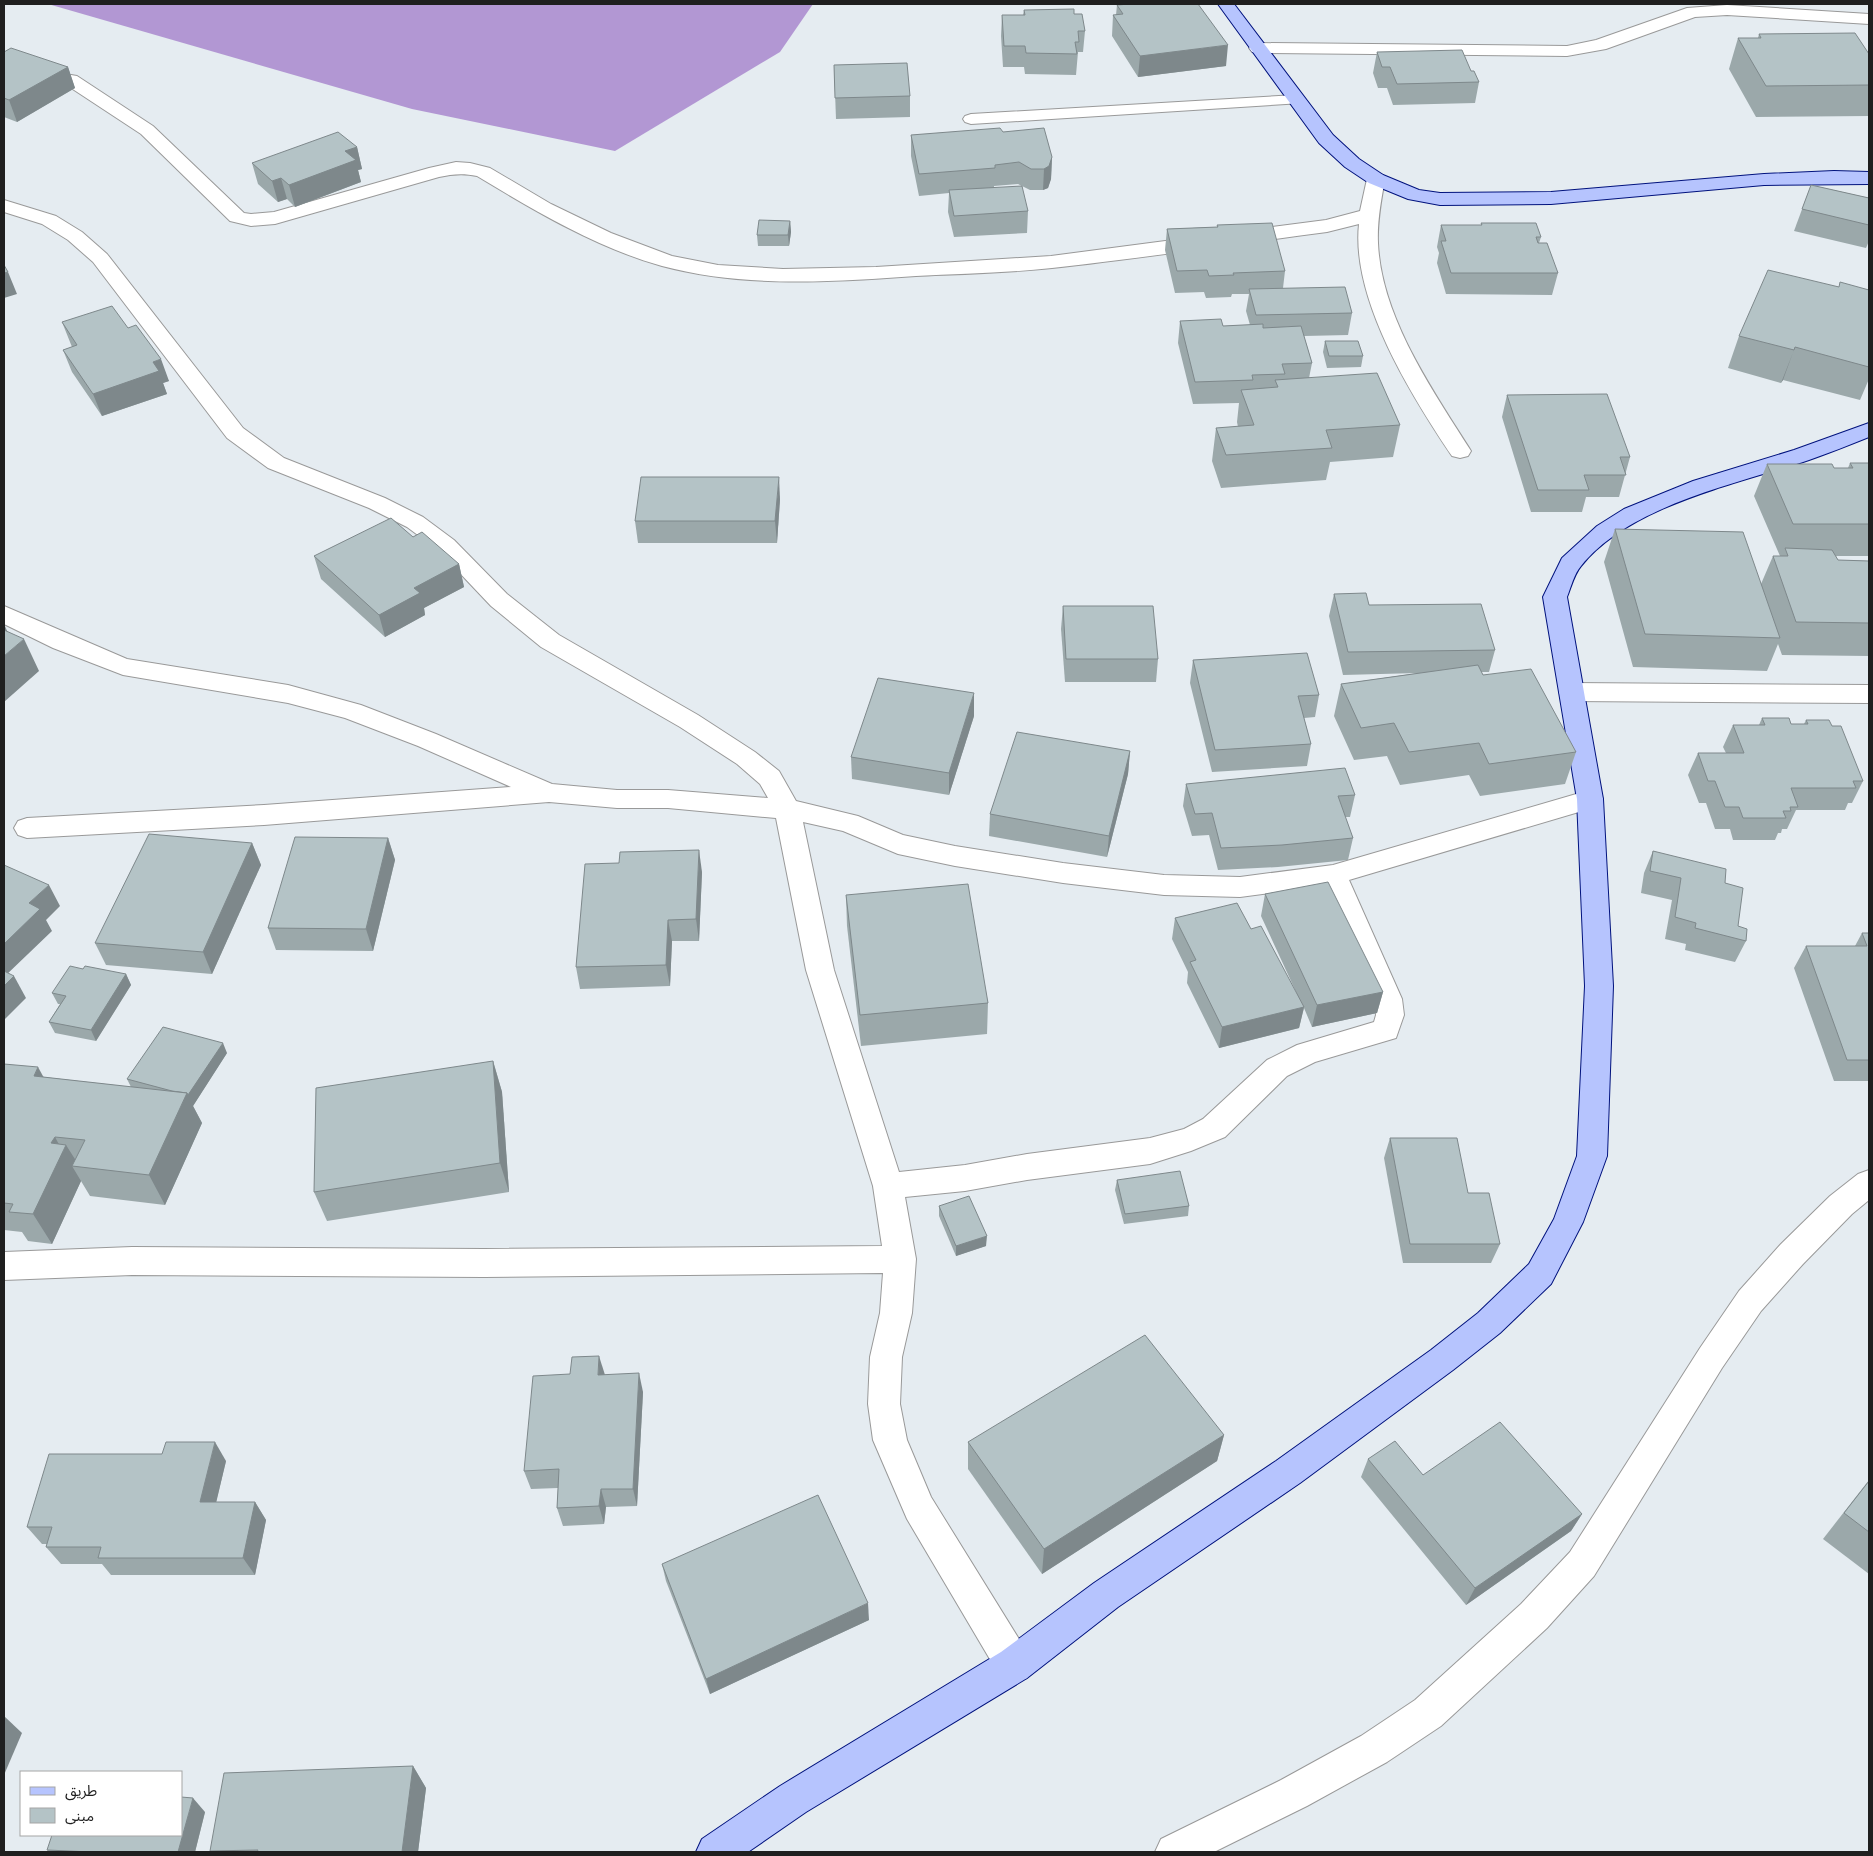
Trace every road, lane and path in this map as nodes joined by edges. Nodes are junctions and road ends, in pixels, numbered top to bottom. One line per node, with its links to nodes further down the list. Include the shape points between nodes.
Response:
1 (1226, 4): 3 (main road)
2 (1869, 19): 3 (street, via 1727,10 1693,12 1600,45 1567,51)
3 (1258, 48): 5 (main road)
4 (71, 80): 10 (street, via 147,130 237,217 251,220 275,218 436,172 470,169 483,172 544,208 604,237 667,261 718,271 783,275 876,273 1051,262 1327,226)
5 (1297, 100): 6 (lane); 8 (main road, via 1326,139)
6 (971, 119)
7 (1869, 178): 8 (main road, via 1830,176 1733,181 1588,196 1440,199 1415,195)
8 (1376, 179): 10 (street)
9 (4, 206): 18 (street, via 49,220 76,236 100,258 235,433 276,463 377,503 415,522 446,545 498,600 550,641 689,720 746,758 770,778)
10 (1370, 215): 12 (street, via 1368,254 1381,304 1427,397)
11 (1869, 430): 14 (main road, via 1661,502 1632,514 1588,545 1570,563 1554,597)
12 (1460, 451)
13 (4, 614): 16 (street, via 123,668 288,694 352,711)
14 (1571, 692): 15 (street); 17 (main road)
15 (1869, 694)
16 (548, 794): 18 (street, via 668,799); 19 (street)
17 (1590, 799): 20 (street); 25 (main road, via 1599,986 1592,1156 1568,1222 1540,1274 1488,1323 1442,1360 1288,1472 1106,1595)
18 (786, 809): 20 (street, via 849,823 898,844 1072,874 1164,884 1240,887); 22 (street, via 820,970)
19 (27, 828)
20 (1333, 875): 22 (street, via 1388,1000 1390,1015 1386,1030 1307,1053 1276,1068 1214,1128 1192,1139 1150,1151)
21 (1869, 1183): 27 (street, via 1841,1205 1750,1301 1582,1564 1534,1616 1428,1713 1374,1749)
22 (888, 1186): 23 (street)
23 (900, 1259): 24 (street, via 484,1263 132,1261); 25 (street, via 896,1313 886,1356 884,1404 890,1440 919,1508)
24 (4, 1266)
25 (1014, 1665): 26 (main road, via 793,1799)
26 (715, 1852)
27 (1174, 1852)

